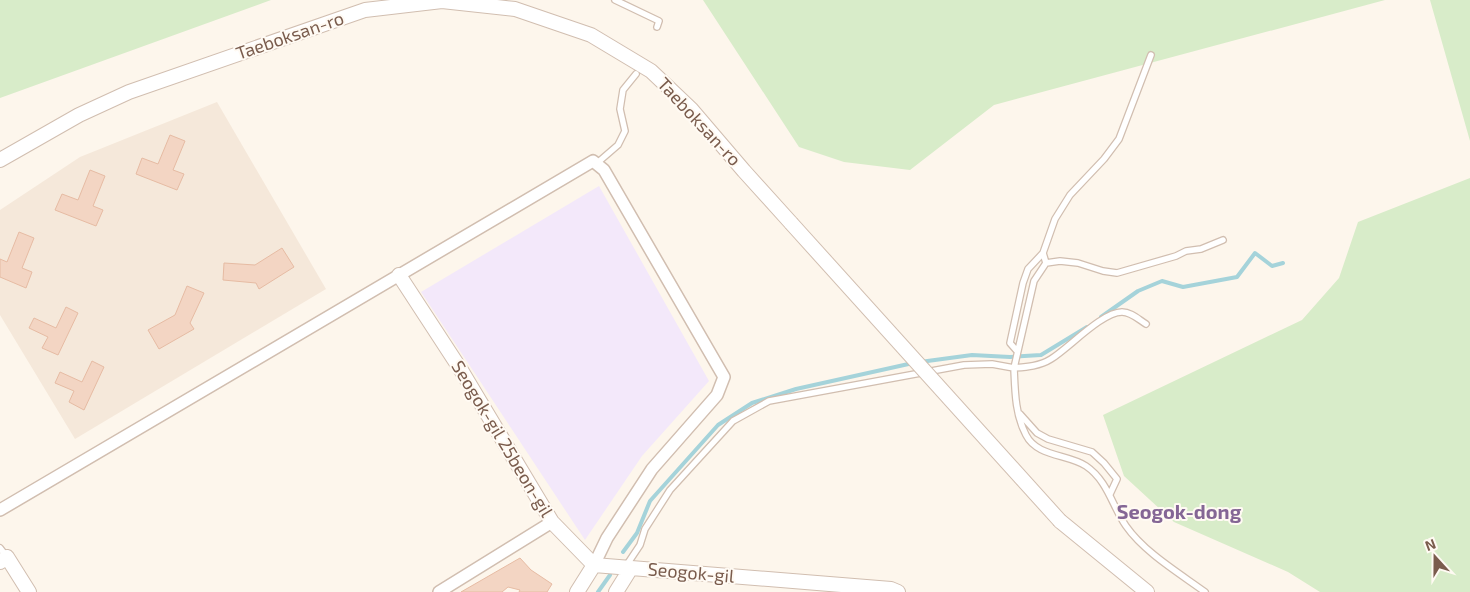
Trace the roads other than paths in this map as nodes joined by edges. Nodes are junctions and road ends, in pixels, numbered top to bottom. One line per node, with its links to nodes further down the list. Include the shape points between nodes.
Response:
1 (615, 0): 2 (lane, via 659,21)
2 (657, 27)
3 (1150, 55): 8 (lane, via 1119,139 1070,195 1055,219)
4 (636, 74): 6 (lane, via 623,90 620,109 625,131 618,145)
5 (0, 160): 26 (street, Taeboksan-ro, bridge, via 79,115 129,92 364,10 442,1 515,9 590,35 651,71 691,109 1060,521)
6 (596, 164): 10 (street, via 593,161); 19 (street, via 604,170 724,377 718,395 652,469 607,538)
7 (1223, 240): 9 (lane, via 1117,273 1060,261)
8 (1043, 253): 9 (lane); 12 (lane, via 1022,282 1010,343)
9 (1046, 263): 12 (lane, via 1034,281)
10 (399, 276): 16 (street); 17 (street, Seogok-gil 25beon-gil, via 461,370)
11 (1146, 324): 13 (lane, via 1130,313 1112,314 1050,359 1035,366)
12 (1018, 351): 13 (lane)
13 (1014, 368): 14 (lane); 20 (lane, via 992,364 964,365 769,401 733,421 670,490 645,529)
14 (1018, 410): 15 (lane, via 1026,436 1032,444 1042,451 1086,466); 15 (lane, via 1037,433 1092,452 1117,479)
15 (1110, 494): 27 (lane, via 1126,526 1152,553)
16 (0, 510)
17 (552, 522): 19 (street, Seogok-gil 25beon-gil); 22 (street)
18 (2, 556): 21 (street)
19 (594, 565): 20 (street); 23 (street)
20 (628, 568): 24 (street, Seogok-gil); 25 (street, Seogok-gil)
21 (29, 592)
22 (439, 592)
23 (578, 592)
24 (616, 592)
25 (898, 592)
26 (1147, 592)
27 (1205, 592)

